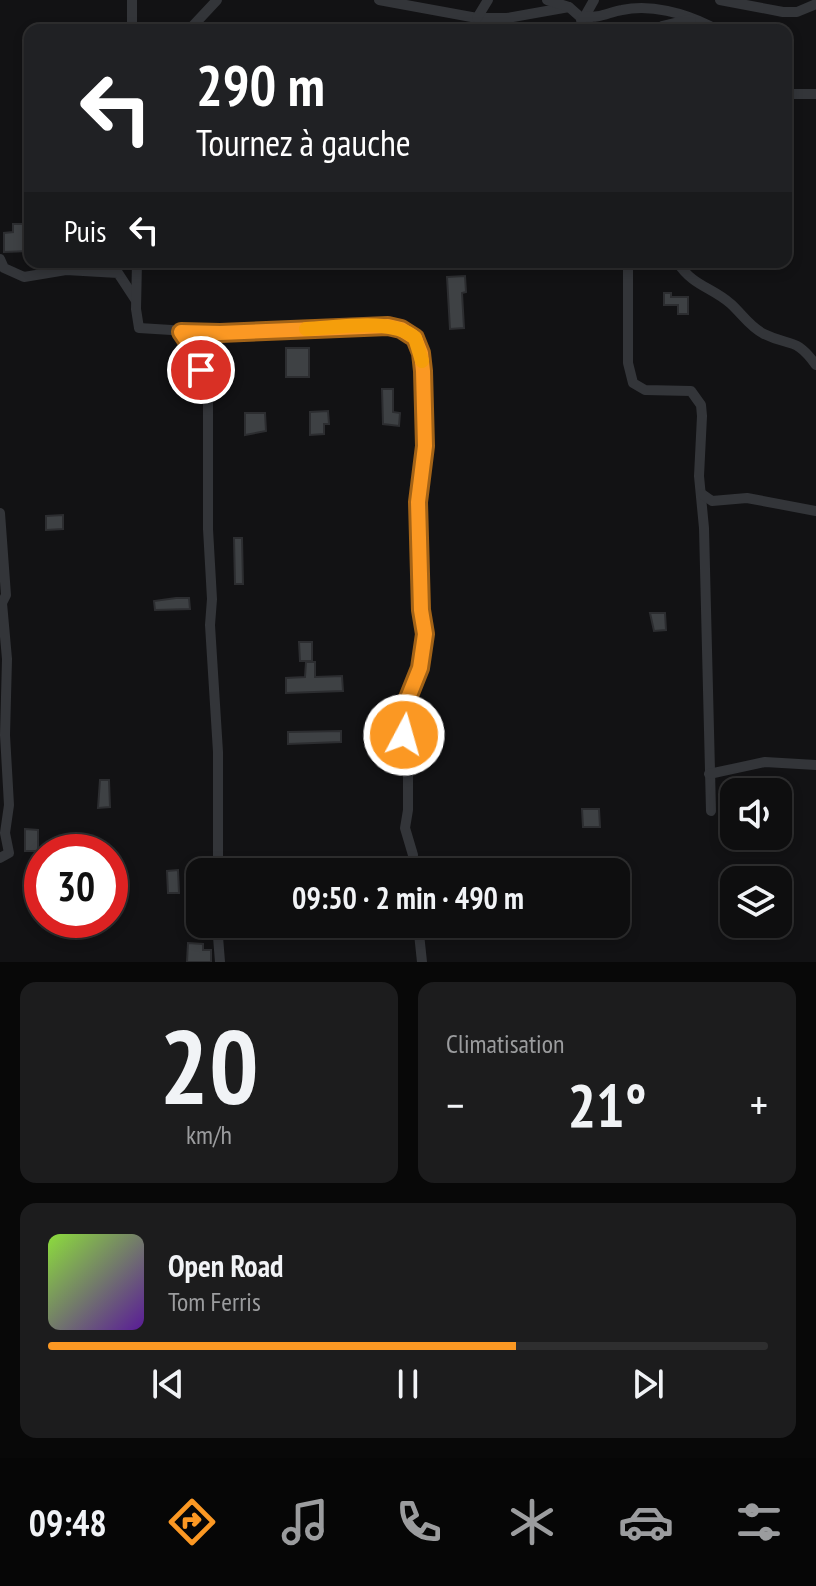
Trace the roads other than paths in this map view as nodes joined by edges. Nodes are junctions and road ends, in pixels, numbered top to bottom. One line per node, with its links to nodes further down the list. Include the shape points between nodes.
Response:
1 (132, 0): 13 (street)
2 (217, 0): 14 (street)
3 (379, 0): 10 (street)
4 (488, 0): 10 (street)
5 (547, 0): 9 (street)
6 (594, 0): 11 (street)
7 (720, 0): 8 (street, via 783,12)
8 (816, 4)
9 (569, 7): 10 (street); 11 (street)
10 (477, 18)
11 (583, 18): 12 (street, via 651,9); 15 (street)
12 (691, 19): 16 (street); 17 (street)
13 (132, 24)
14 (195, 24)
15 (589, 24)
16 (670, 24)
17 (705, 24)
18 (792, 94): 19 (street)
19 (816, 94)
20 (0, 259): 24 (street, via 4,268 24,277 66,270 118,273)
21 (137, 268): 24 (street)
22 (628, 268): 27 (street, via 630,376 645,390 682,389 697,399 702,416)
23 (681, 268): 26 (street, via 757,329 806,351)
24 (136, 300): 25 (street, via 139,328)
25 (181, 332): 34 (street, via 196,354 208,399); 35 (street, via 388,326 411,334 419,344 425,446 418,502 425,634 403,722 408,761 405,828)
26 (816, 365)
27 (702, 494): 28 (street, via 712,501 747,498); 31 (street)
28 (816, 511)
29 (0, 513): 33 (street, via 9,805 9,853)
30 (816, 765): 31 (street, via 765,762)
31 (709, 774): 32 (street)
32 (711, 811)
33 (0, 858)
34 (218, 858)
35 (413, 858)
36 (218, 938): 38 (street)
37 (419, 938): 39 (street)
38 (220, 962)
39 (422, 962)

